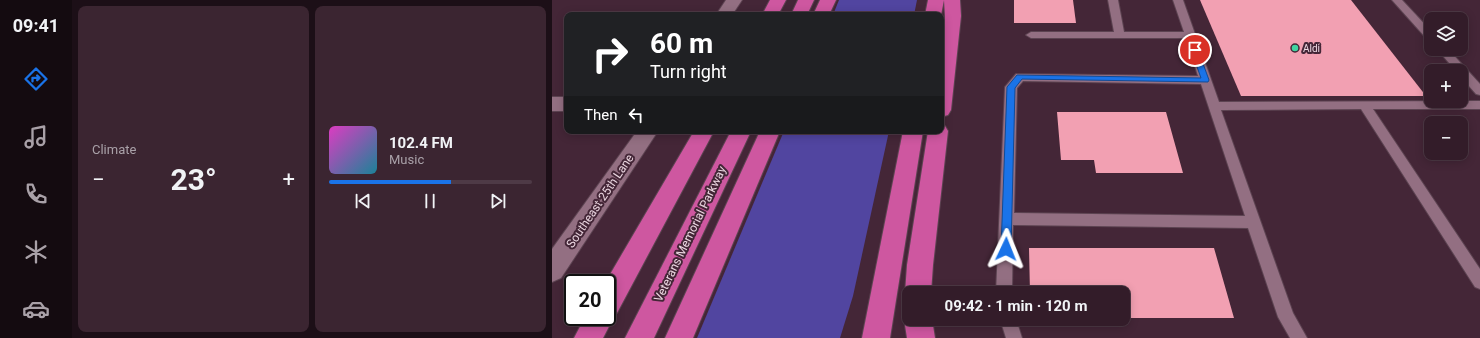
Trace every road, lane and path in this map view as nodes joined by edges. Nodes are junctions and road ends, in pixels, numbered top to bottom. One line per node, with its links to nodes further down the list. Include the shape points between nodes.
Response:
1 (734, 0): 10 (street)
2 (778, 0): 11 (highway)
3 (806, 0): 12 (highway)
4 (828, 0): 13 (highway)
5 (936, 0): 14 (highway)
6 (952, 0): 21 (highway, via 953,16)
7 (1113, 0): 17 (lane)
8 (1178, 0): 18 (lane)
9 (1397, 0): 15 (lane)
10 (726, 12)
11 (772, 12)
12 (800, 12)
13 (822, 12)
14 (934, 12)
15 (1424, 30)
16 (1031, 35): 17 (lane)
17 (1120, 35): 18 (lane)
18 (1190, 35): 20 (lane)
19 (1448, 56): 22 (lane)
20 (1205, 80): 26 (lane); 34 (lane, via 1020,77 1011,87)
21 (944, 86)
22 (1480, 91)
23 (552, 104): 24 (street)
24 (564, 104)
25 (1480, 105): 27 (lane)
26 (1214, 106): 27 (lane); 35 (lane)
27 (1365, 106): 37 (lane)
28 (646, 134): 36 (street, Southeast 25th Lane)
29 (702, 134): 40 (highway)
30 (741, 134): 45 (highway, Veterans Memorial Parkway)
31 (769, 134): 46 (highway)
32 (912, 134): 47 (highway)
33 (938, 134): 38 (highway)
34 (1007, 219): 35 (lane); 39 (lane)
35 (1254, 222): 50 (lane, via 1286,317)
36 (552, 270)
37 (1480, 282)
38 (919, 286)
39 (1004, 286)
40 (616, 288)
41 (595, 326): 44 (highway)
42 (919, 326): 48 (highway)
43 (1010, 326): 49 (lane)
44 (588, 338)
45 (639, 338)
46 (679, 338)
47 (876, 338)
48 (921, 338)
49 (1014, 338)
50 (1299, 338)

